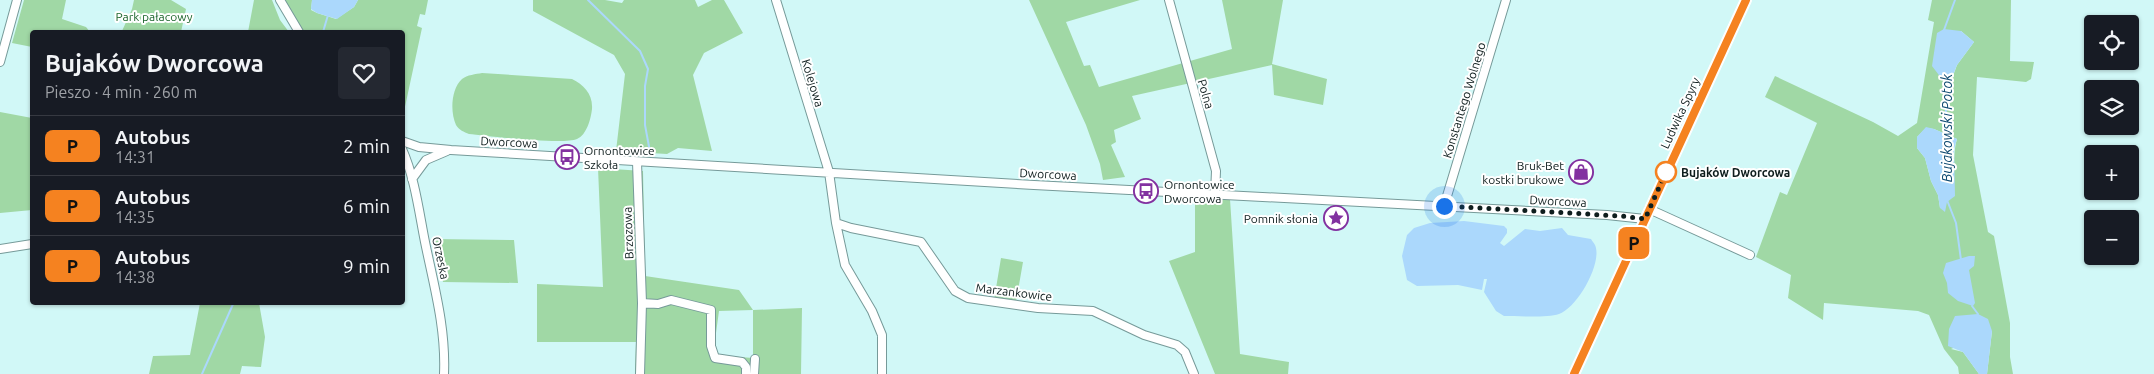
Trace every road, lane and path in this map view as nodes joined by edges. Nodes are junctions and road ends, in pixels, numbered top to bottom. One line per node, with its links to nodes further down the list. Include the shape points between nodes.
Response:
1 (17, 0): 8 (street)
2 (280, 0): 7 (street)
3 (776, 0): 15 (street, Kolejowa)
4 (1168, 0): 17 (street, Polna, via 1216,171)
5 (1506, 0): 18 (street, Konstantego Wolnego)
6 (1746, 0): 19 (main road, Ludwika Spyry)
7 (298, 30)
8 (0, 62)
9 (405, 142): 10 (street, Dworcowa)
10 (420, 147): 11 (street, Dworcowa); 12 (street, via 410,149); 13 (street, via 426,151)
11 (451, 150): 13 (street, Dworcowa); 14 (street, Dworcowa)
12 (405, 155): 13 (street, via 414,163); 16 (street, Orzeska)
13 (425, 161): 16 (street)
14 (636, 162): 15 (street, Dworcowa); 25 (street, Brzozowa)
15 (829, 172): 17 (street, Dworcowa); 21 (street)
16 (412, 180): 27 (street, Orzeska, via 440,308 445,340)
17 (1215, 194): 18 (street, Dworcowa)
18 (1444, 206): 20 (street, Dworcowa)
19 (1649, 209): 20 (main road, Ludwika Spyry); 24 (street)
20 (1645, 219): 33 (main road, Ludwika Spyry)
21 (836, 223): 31 (street, via 846,265 872,310 882,335); 32 (street, Marzankowice, via 921,242 954,291 968,298 1038,308 1093,311 1144,335 1178,345 1185,352)
22 (30, 244): 23 (street)
23 (0, 249)
24 (1750, 255)
25 (642, 303): 28 (street, Brzozowa); 29 (street, via 658,304 671,300 711,310 711,346 715,358 742,362)
26 (754, 359): 30 (street)
27 (444, 374)
28 (640, 374)
29 (746, 374)
30 (754, 374)
31 (882, 374)
32 (1194, 374)
33 (1574, 374)

